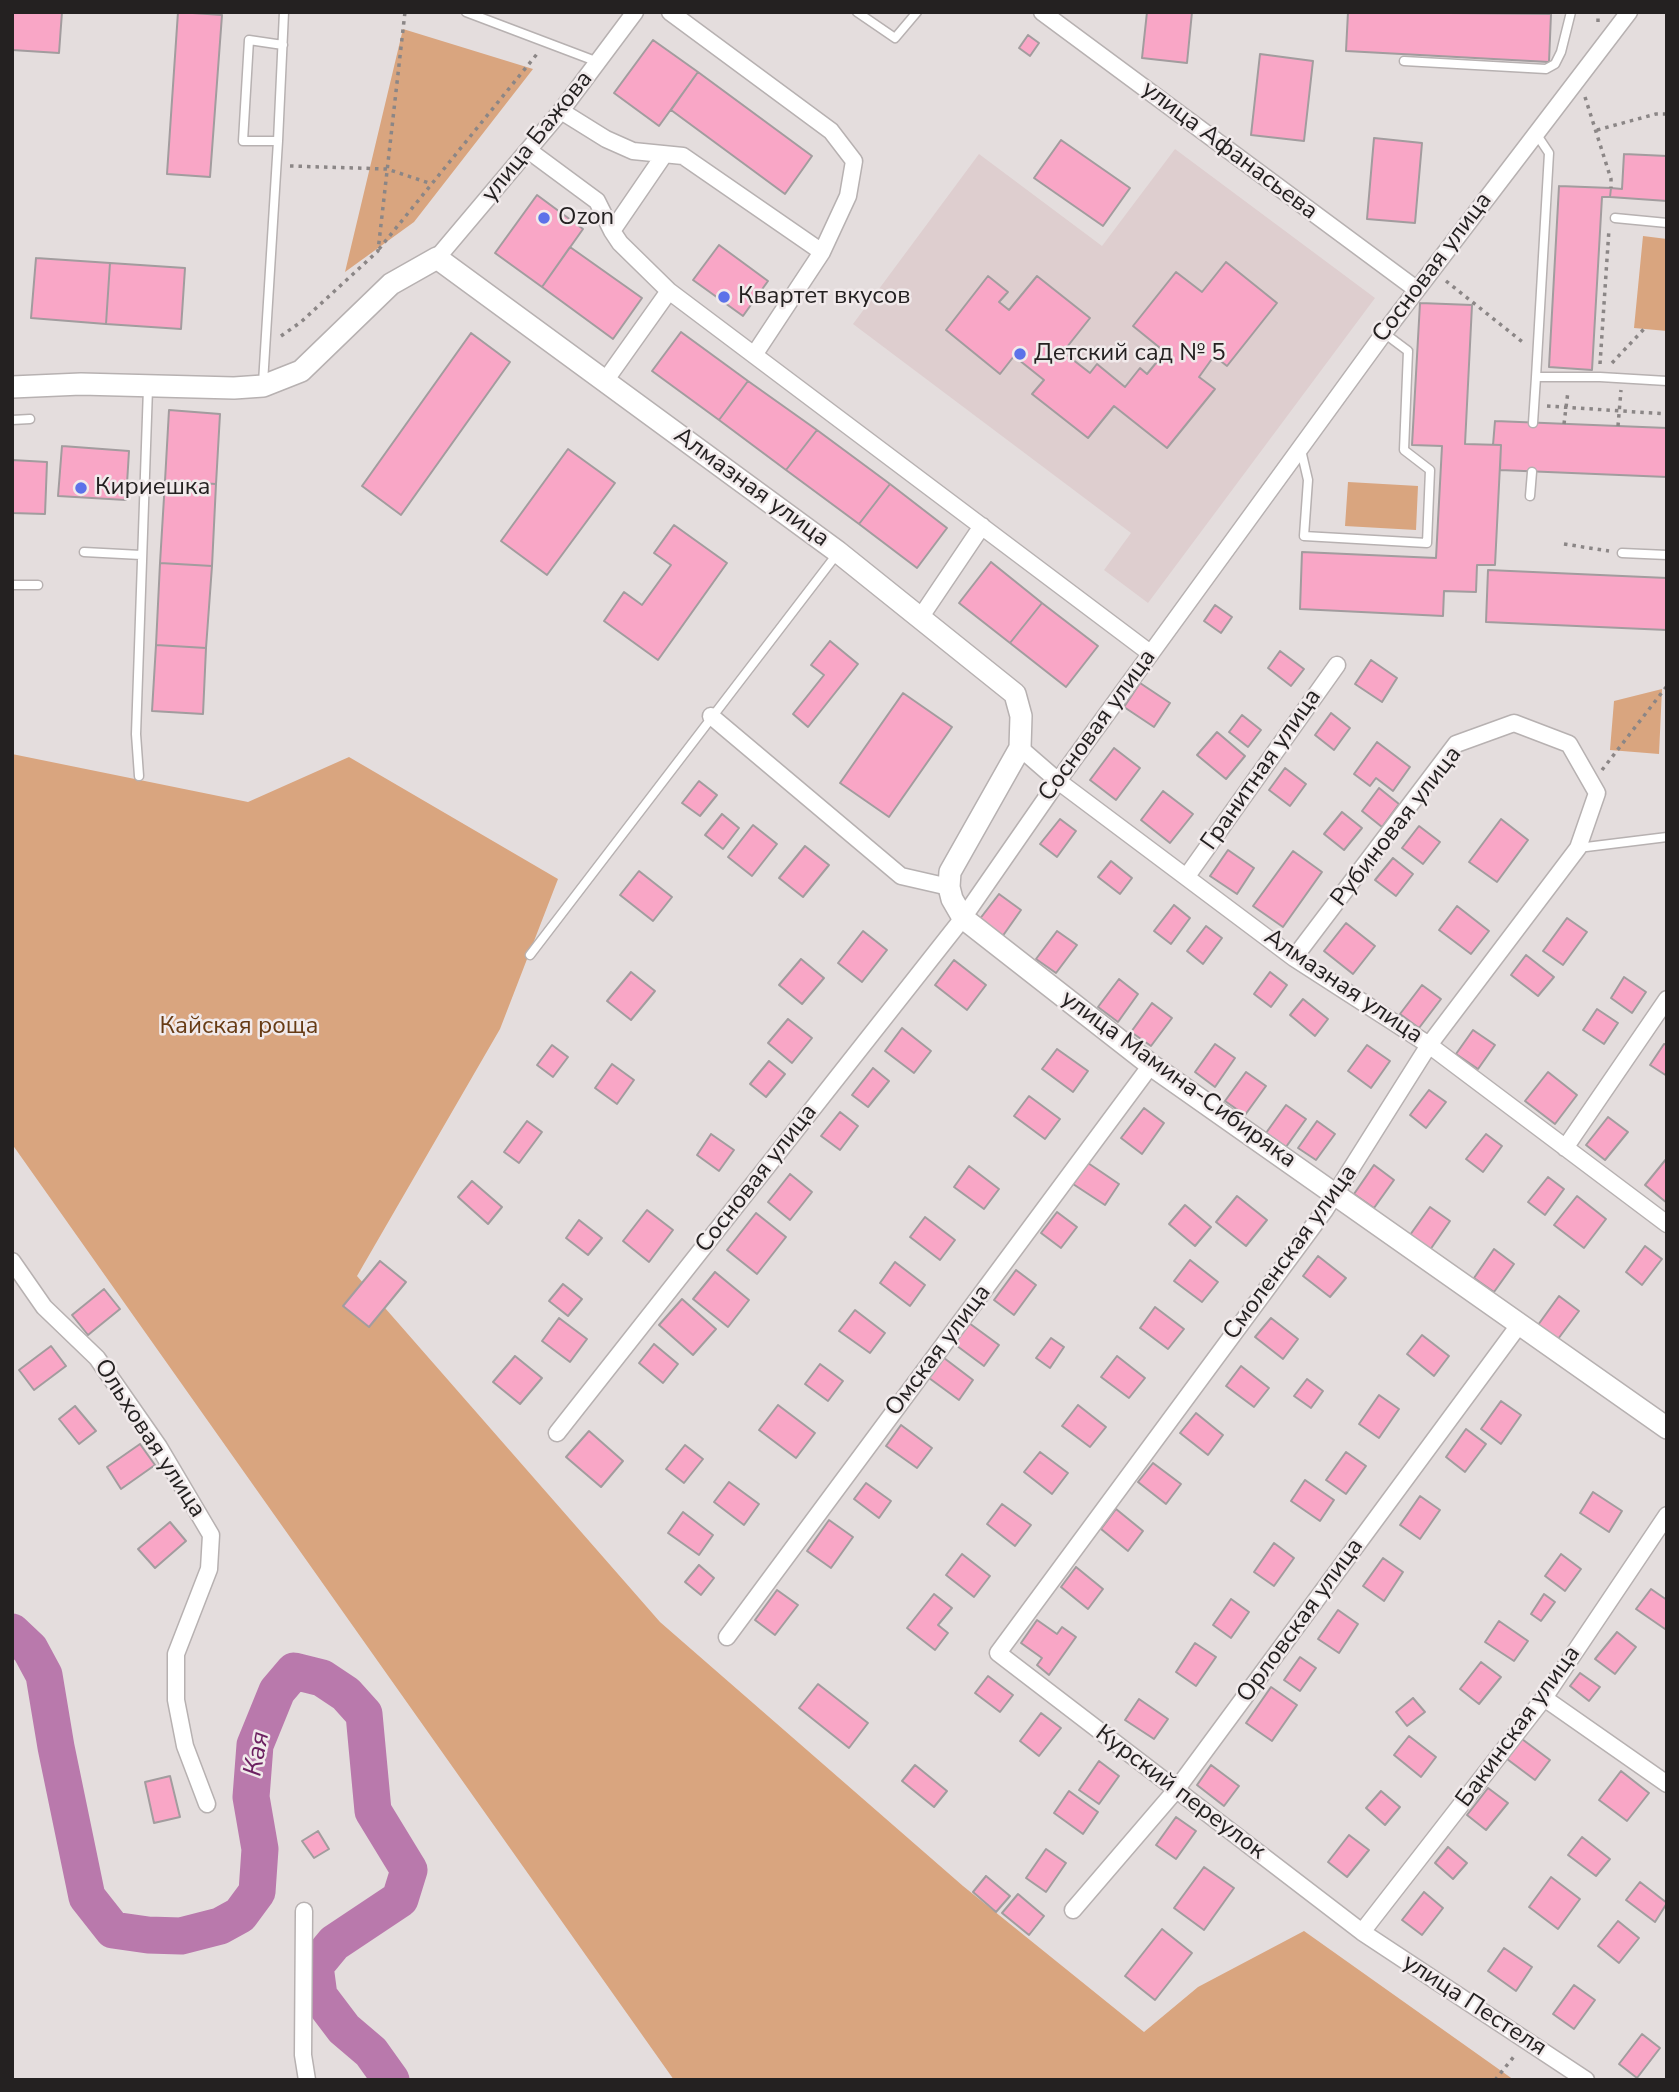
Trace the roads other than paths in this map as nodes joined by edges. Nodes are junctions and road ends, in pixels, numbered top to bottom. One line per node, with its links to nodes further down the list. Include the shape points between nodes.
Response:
1 (284, 12): 10 (lane)
2 (466, 12): 12 (lane)
3 (635, 12): 12 (street, улица Бажова)
4 (670, 12): 21 (street, via 831,131 854,161 848,196)
5 (857, 12): 6 (lane, via 895,38)
6 (917, 12)
7 (1042, 12): 23 (street, улица Афанасьева)
8 (1571, 12): 11 (lane, via 1561,51 1555,64 1546,69)
9 (1629, 12): 14 (street, Сосновая улица)
10 (284, 45): 15 (lane); 15 (lane, via 249,40 243,141)
11 (1404, 61)
12 (598, 62): 13 (street, улица Бажова)
13 (561, 111): 16 (street, улица Бажова); 17 (street, via 633,151)
14 (1537, 135): 23 (street, Сосновая улица); 27 (lane, via 1549,153)
15 (278, 141): 31 (lane)
16 (528, 150): 20 (street, via 597,201); 22 (street, улица Бажова)
17 (664, 155): 20 (street); 21 (street, via 683,156)
18 (1615, 218): 19 (lane)
19 (1667, 223)
20 (612, 231): 24 (street)
21 (822, 252): 26 (street)
22 (437, 258): 28 (street, Алмазная улица); 31 (street, via 391,284 301,371)
23 (1416, 289): 25 (street, Сосновая улица)
24 (669, 291): 26 (street); 28 (street)
25 (1384, 333): 36 (street, Сосновая улица); 36 (lane, via 1408,351 1404,450 1430,470 1427,543 1304,536 1308,480)
26 (754, 355): 39 (street)
27 (1536, 377): 29 (lane); 35 (lane)
28 (605, 381): 41 (street, Алмазная улица)
29 (1667, 381)
30 (148, 385): 31 (street); 32 (street); 43 (lane)
31 (263, 386)
32 (12, 387)
33 (30, 419): 34 (lane)
34 (12, 420)
35 (1533, 423)
36 (1301, 447): 48 (street, Сосновая улица)
37 (1531, 472): 38 (lane)
38 (1530, 496)
39 (982, 526): 47 (street); 48 (street)
40 (84, 552): 43 (lane)
41 (838, 552): 47 (street, Алмазная улица); 50 (lane)
42 (1622, 553): 44 (lane)
43 (141, 555): 52 (lane)
44 (1667, 555)
45 (12, 585): 46 (lane)
46 (38, 585)
47 (920, 618): 51 (street, Алмазная улица, via 1015,694 1021,716)
48 (1150, 653): 53 (street, Сосновая улица)
49 (1337, 665): 56 (street, Гранитная улица)
50 (711, 716): 57 (street, via 901,876); 59 (lane)
51 (1020, 748): 53 (street, Алмазная улица); 57 (street, Алмазная улица, via 950,872)
52 (139, 776)
53 (1058, 780): 56 (street, Алмазная улица); 58 (street, Сосновая улица)
54 (1667, 837): 55 (lane)
55 (1578, 848): 60 (street, Рубиновая улица, via 1597,793 1569,744 1514,723 1456,744); 62 (street, Смоленская улица)
56 (1187, 876): 60 (street, Алмазная улица)
57 (949, 887): 58 (street, улица Мамина-Сибиряка)
58 (963, 918): 63 (street, улица Мамина-Сибиряка); 70 (street, Сосновая улица)
59 (530, 955)
60 (1294, 958): 62 (street, Алмазная улица)
61 (1667, 999): 64 (street)
62 (1429, 1045): 64 (street, Алмазная улица); 65 (street, Смоленская улица)
63 (1151, 1065): 65 (street, улица Мамина-Сибиряка); 72 (street, Омская улица)
64 (1565, 1148): 66 (street, Алмазная улица)
65 (1336, 1195): 68 (street, улица Мамина-Сибиряка); 73 (street, Смоленская улица)
66 (1667, 1224)
67 (12, 1261): 77 (street, Ольховая улица, via 44,1307 97,1358 159,1447 211,1535 209,1569 176,1654 176,1700 185,1746)
68 (1519, 1325): 69 (street, улица Мамина-Сибиряка); 76 (street, Орловская улица)
69 (1666, 1422)
70 (557, 1433)
71 (1667, 1515): 74 (street, Бакинская улица)
72 (727, 1637)
73 (998, 1653): 76 (street, Курский переулок)
74 (1544, 1698): 75 (street); 80 (street, Бакинская улица)
75 (1667, 1784)
76 (1176, 1790): 78 (street, Орловская улица); 80 (street, Курский переулок)
77 (207, 1804)
78 (1073, 1910)
79 (304, 1911): 81 (street, via 303,2055)
80 (1363, 1932): 82 (street, улица Пестеля)
81 (307, 2080)
82 (1586, 2080)

